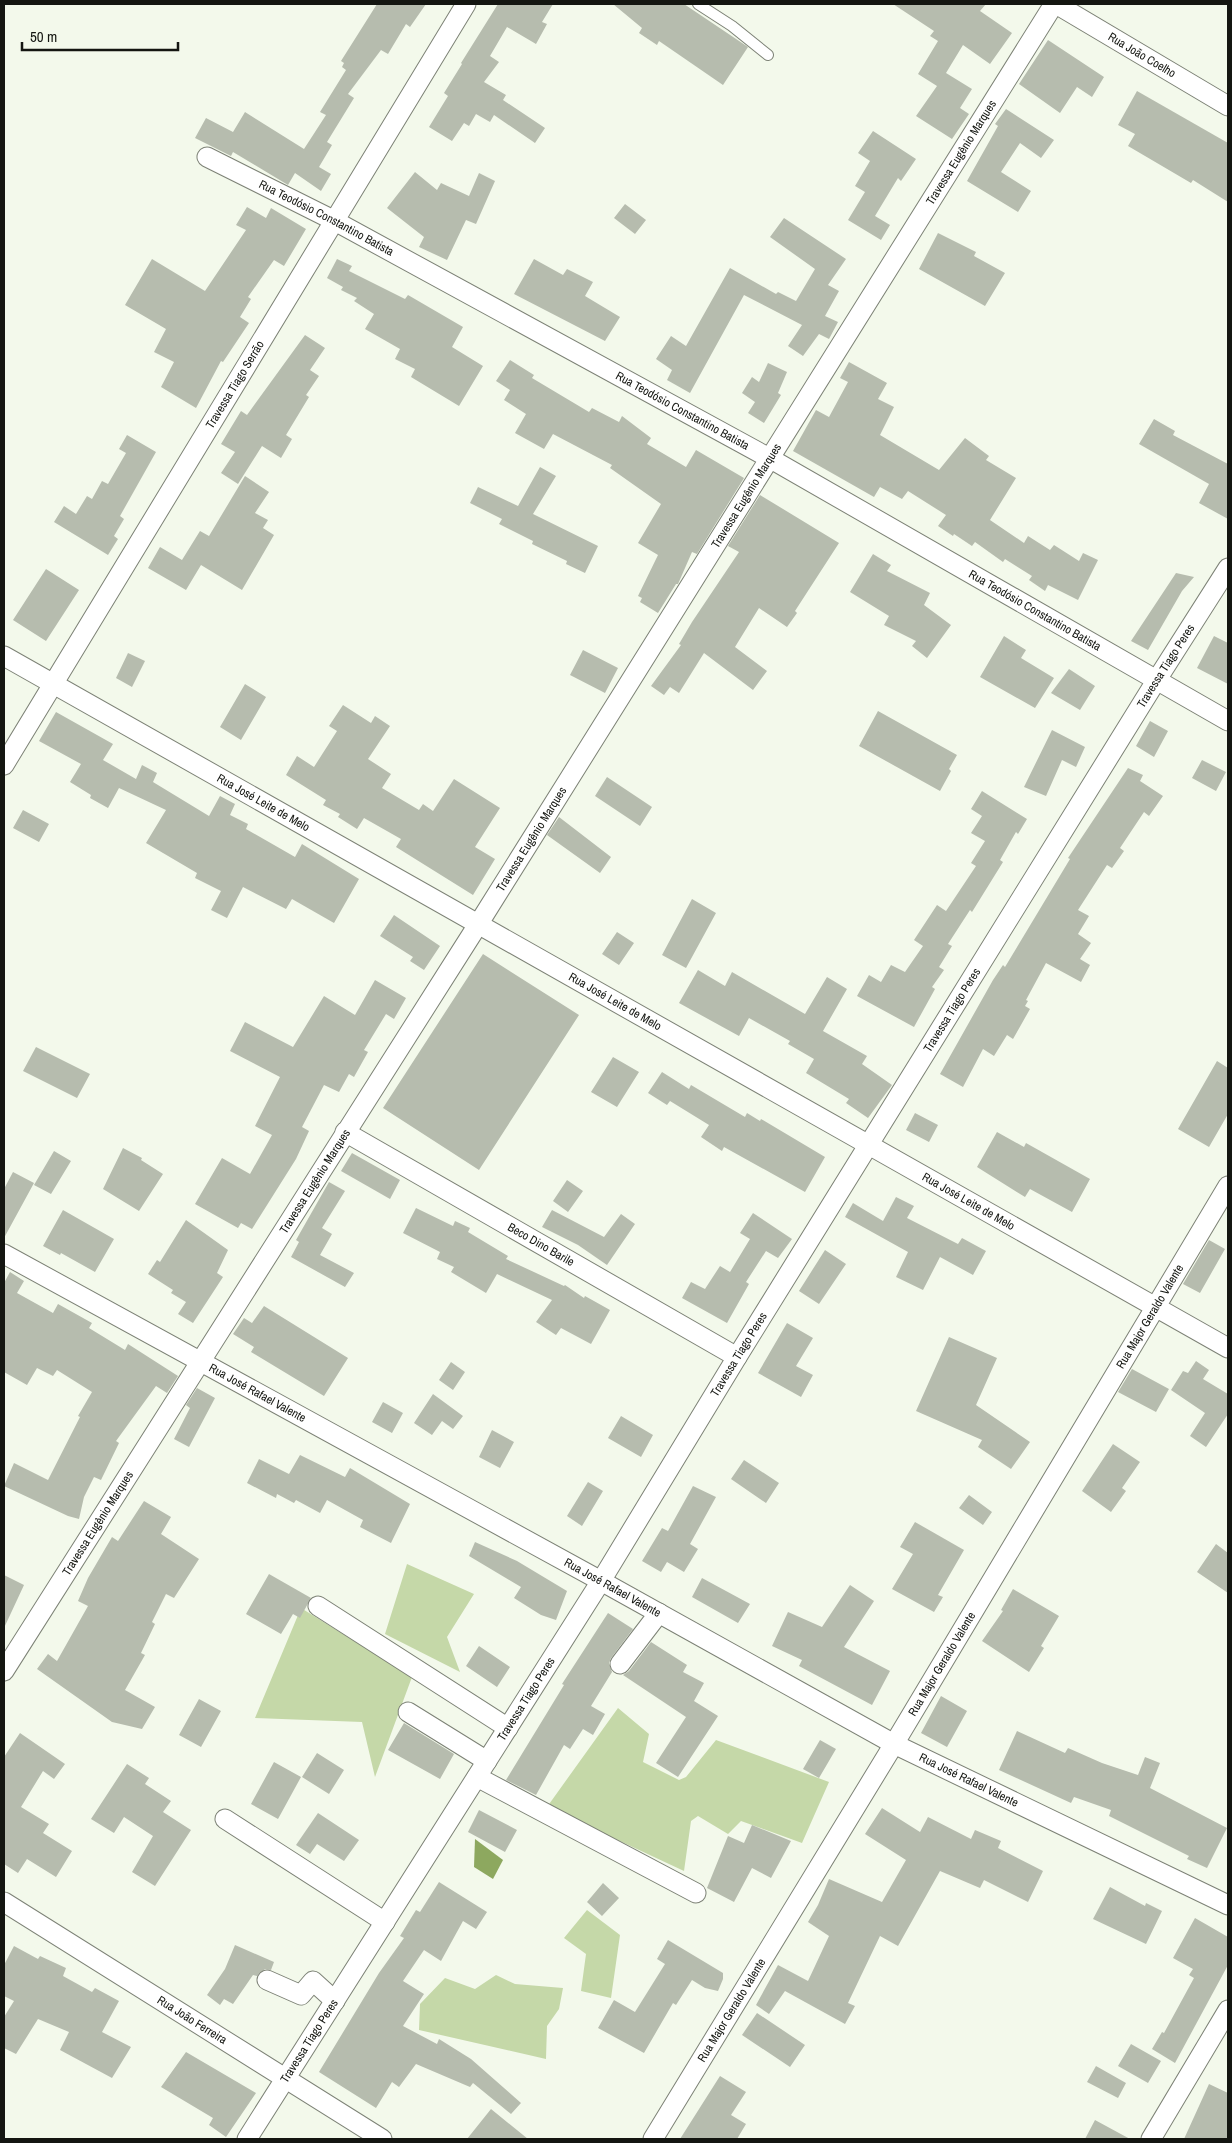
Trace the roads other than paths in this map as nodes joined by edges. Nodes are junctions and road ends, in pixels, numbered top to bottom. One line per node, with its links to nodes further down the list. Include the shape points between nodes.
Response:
1 (466, 4): 7 (street, Travessa Tiago Serrão)
2 (698, 4): 4 (lane, via 732,26)
3 (1055, 4): 5 (street, Rua João Coelho); 8 (street, Travessa Eugênio Marques)
4 (768, 56)
5 (1228, 106)
6 (207, 157): 7 (street, Rua Teodósio Constantino Batista)
7 (334, 220): 8 (street, Rua Teodósio Constantino Batista); 12 (street, Travessa Tiago Serrão)
8 (771, 459): 11 (street, Rua Teodósio Constantino Batista); 15 (street, Travessa Eugênio Marques)
9 (1228, 568): 11 (street, Travessa Tiago Peres)
10 (4, 656): 12 (street, Rua José Leite de Melo)
11 (1156, 680): 13 (street, Rua Teodósio Constantino Batista); 17 (street, Travessa Tiago Peres)
12 (55, 684): 14 (street, Travessa Tiago Serrão); 15 (street, Rua José Leite de Melo)
13 (1228, 721)
14 (4, 765)
15 (479, 923): 16 (street, Travessa Eugênio Marques); 17 (street, Rua José Leite de Melo)
16 (345, 1132): 22 (street, Beco Dino Barile); 23 (street, Travessa Eugênio Marques)
17 (870, 1145): 20 (street, Rua José Leite de Melo); 22 (street, Travessa Tiago Peres)
18 (1228, 1186): 20 (street, Rua Major Geraldo Valente)
19 (4, 1254): 23 (street, Rua José Rafael Valente)
20 (1155, 1306): 21 (street, Rua José Leite de Melo); 31 (street, Rua Major Geraldo Valente)
21 (1228, 1348)
22 (737, 1357): 24 (street, Travessa Tiago Peres)
23 (200, 1360): 24 (street, Rua José Rafael Valente); 28 (street, Travessa Eugênio Marques)
24 (601, 1581): 26 (street, Rua José Rafael Valente); 30 (street, Travessa Tiago Peres)
25 (318, 1606): 30 (street)
26 (659, 1613): 27 (street); 31 (street, Rua José Rafael Valente)
27 (620, 1664)
28 (4, 1671)
29 (408, 1712): 32 (street)
30 (508, 1728): 32 (street, Travessa Tiago Peres)
31 (894, 1744): 37 (street, Rua José Rafael Valente); 45 (street, Rua Major Geraldo Valente)
32 (487, 1761): 33 (street, Travessa Tiago Peres)
33 (477, 1777): 35 (street); 38 (street, Travessa Tiago Peres)
34 (225, 1819): 38 (street)
35 (696, 1893)
36 (4, 1902): 42 (street, Rua João Ferreira)
37 (1228, 1905)
38 (385, 1922): 40 (street, Travessa Tiago Peres)
39 (266, 1980): 40 (street, via 300,1995 313,1981)
40 (335, 2001): 42 (street, Travessa Tiago Peres)
41 (1228, 2010): 46 (street)
42 (285, 2080): 43 (street, Travessa Tiago Peres); 44 (street, Rua João Ferreira)
43 (247, 2139)
44 (382, 2139)
45 (653, 2139)
46 (1151, 2139)

